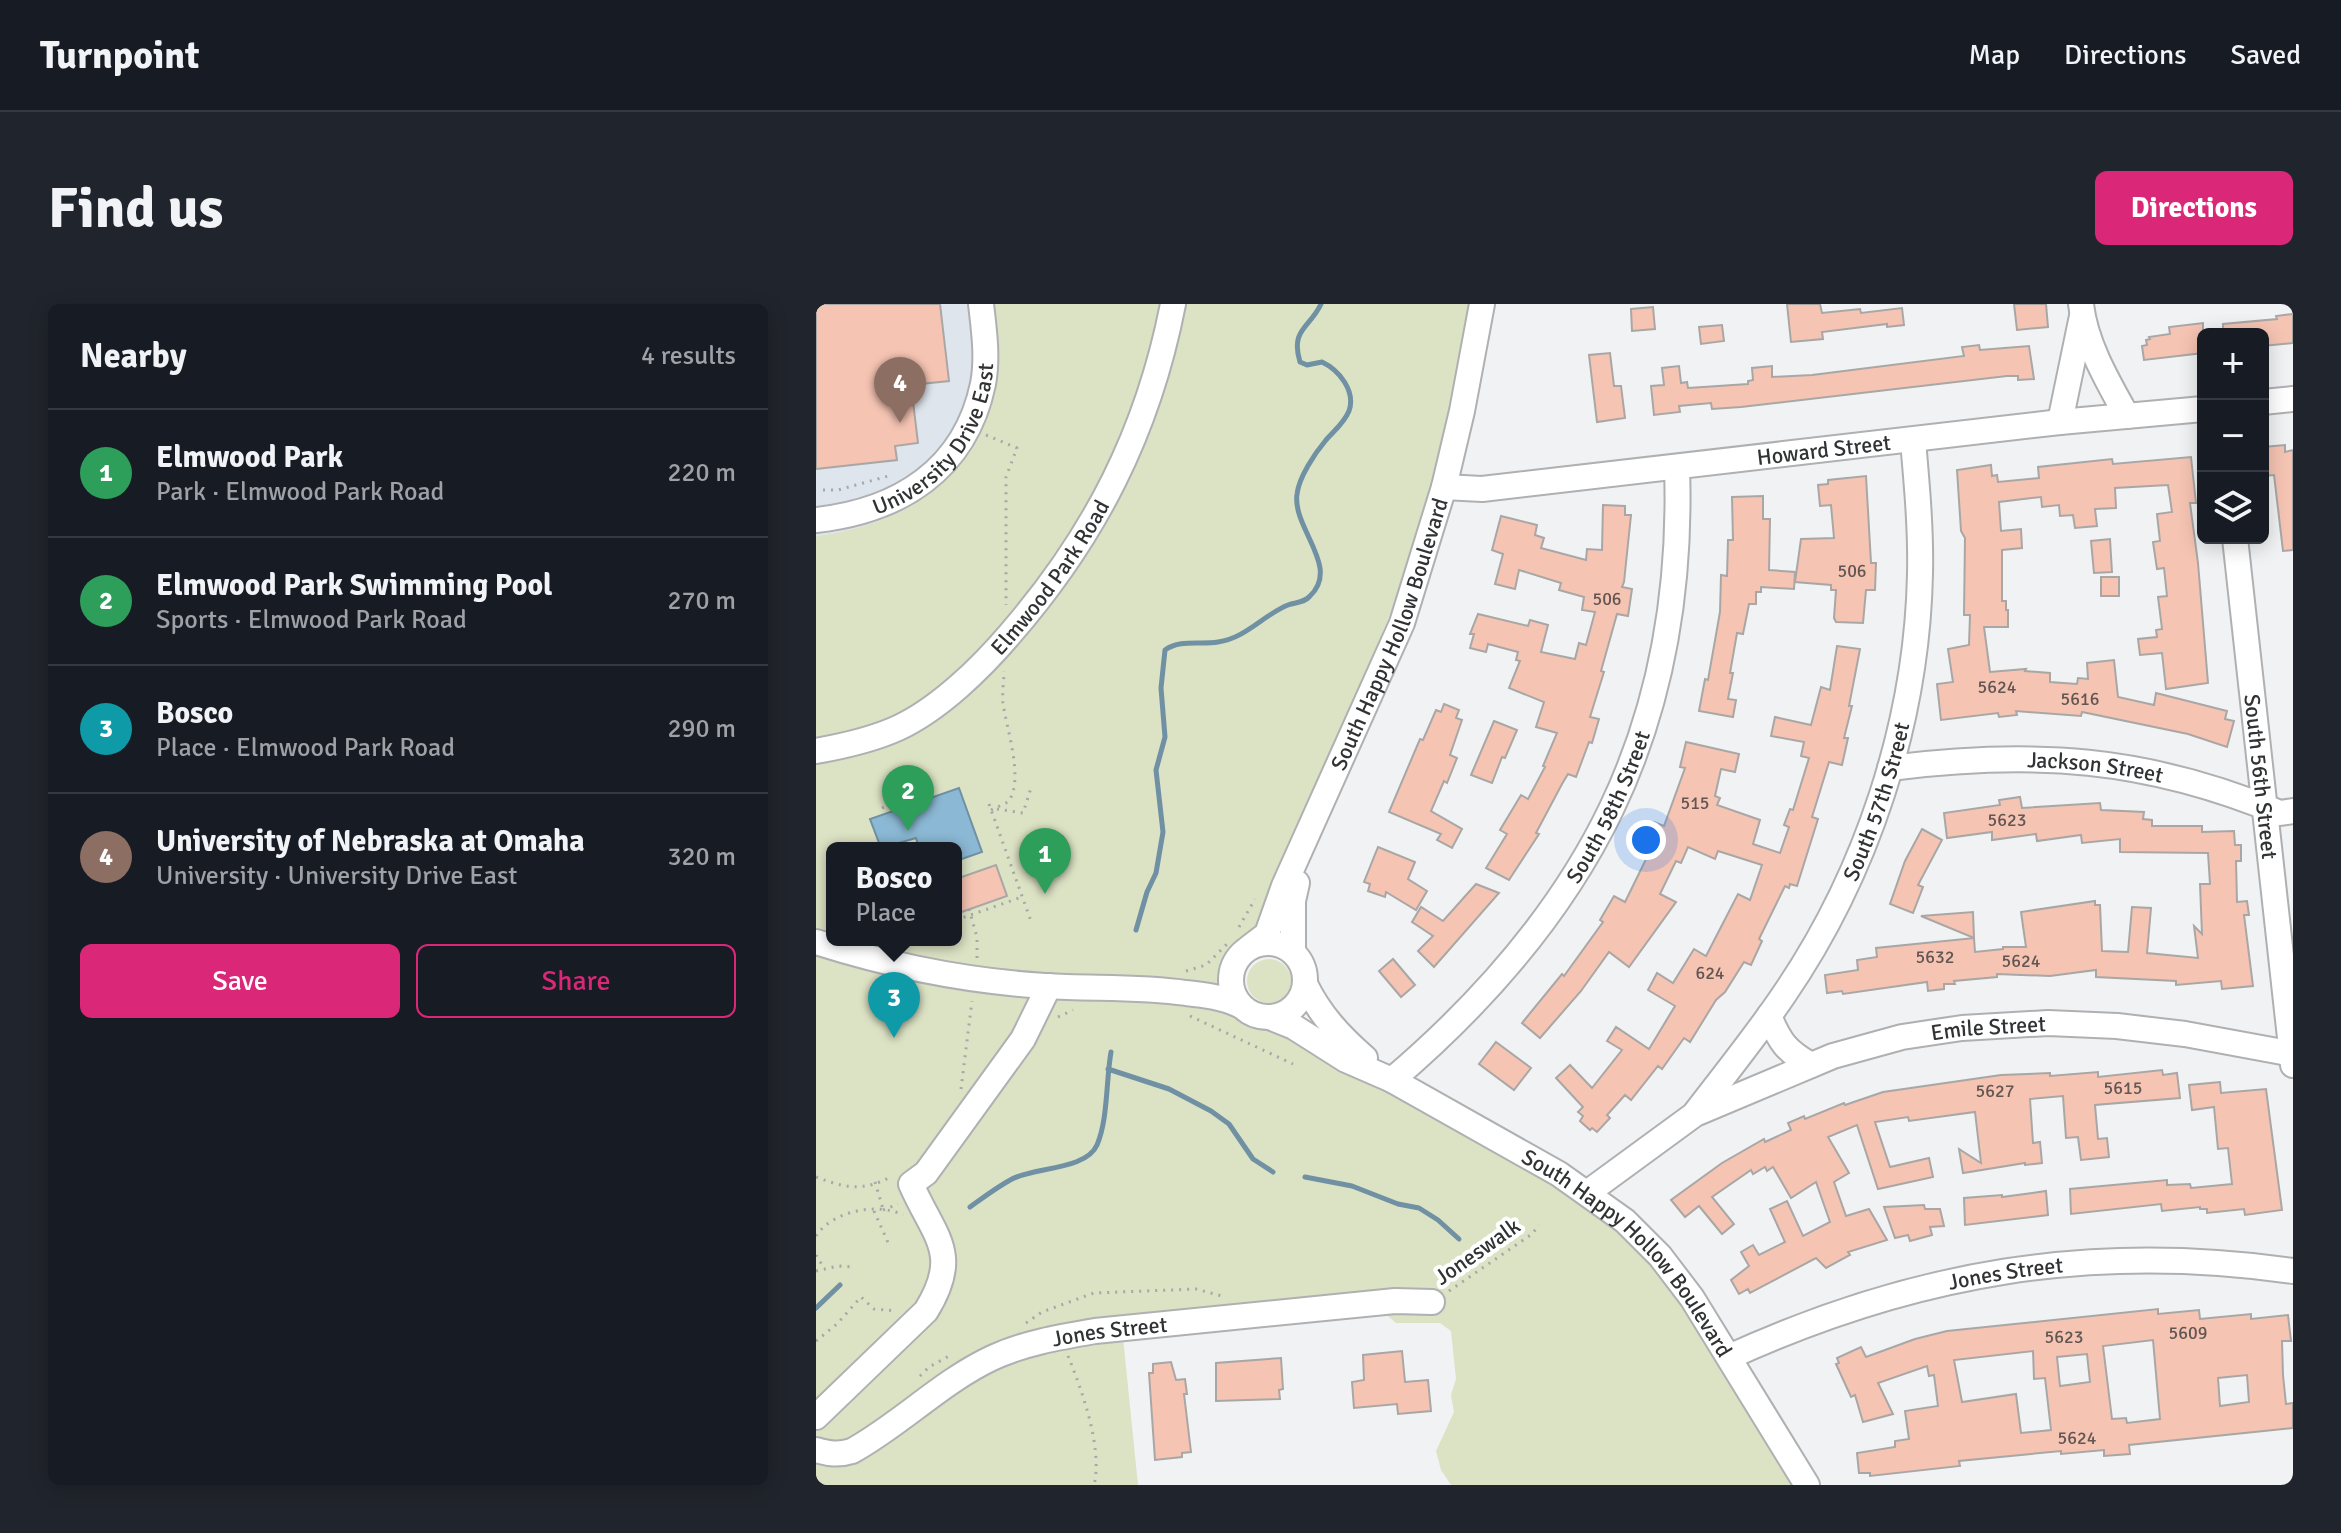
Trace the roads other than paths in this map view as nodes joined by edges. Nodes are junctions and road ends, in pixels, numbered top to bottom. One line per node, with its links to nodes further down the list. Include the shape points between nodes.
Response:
1 (981, 304): 13 (street, University Drive East, via 983,382 970,425 945,463 911,491 866,512)
2 (1173, 304): 15 (street, Elmwood Park Road, via 1146,407 1123,465 1082,540 1039,601 980,669 901,727)
3 (1482, 304): 12 (street, South Happy Hollow Boulevard)
4 (2082, 310): 8 (street, via 2102,369); 9 (street)
5 (2293, 399): 6 (street)
6 (2269, 401)
7 (2197, 410): 8 (street, Howard Street)
8 (2127, 416): 9 (street, Howard Street)
9 (2060, 422): 10 (street, Howard Street)
10 (1913, 441): 11 (street, Howard Street); 16 (street, South 57th Street, via 1920,576 1905,709)
11 (1677, 467): 12 (street, Howard Street, via 1482,489); 32 (street, South 58th Street, via 1678,542 1663,660 1641,736 1607,820 1548,917 1512,964)
12 (1444, 487): 19 (street, South Happy Hollow Boulevard, via 1402,623)
13 (816, 520)
14 (2236, 544): 17 (street, South 56th Street)
15 (816, 751)
16 (1890, 768): 17 (street, Jackson Street, via 1993,758 2087,762 2191,781); 28 (street, South 57th Street, via 1842,894)
17 (2264, 806): 18 (street, Jackson Street, via 2280,813); 30 (street, South 56th Street)
18 (2293, 811)
19 (1309, 834): 22 (street, South Happy Hollow Boulevard, via 1267,934); 23 (street, via 1293,901)
20 (846, 946): 21 (street)
21 (883, 951): 25 (street, via 933,973)
22 (1244, 952): 23 (street, via 1273,943); 26 (street, via 1223,974); 27 (street, via 1230,982)
23 (1293, 952): 24 (street)
24 (1305, 984): 29 (street, via 1294,1007); 32 (street, South Happy Hollow Boulevard, via 1330,1024)
25 (1049, 986): 26 (street); 38 (street, via 1003,1068 926,1173 911,1184 944,1255 937,1293 926,1311)
26 (1147, 987): 27 (street)
27 (1239, 1005): 29 (street)
28 (1769, 1016): 31 (street, via 1791,1054); 33 (street, South 57th Street)
29 (1272, 1018): 32 (street, South Happy Hollow Boulevard)
30 (2293, 1057): 31 (street, Emile Street, via 2185,1034 2048,1023 1902,1037)
31 (1811, 1065): 33 (street, Emile Street)
32 (1392, 1080): 34 (street, South Happy Hollow Boulevard)
33 (1695, 1114): 34 (street)
34 (1587, 1193): 37 (street, South Happy Hollow Boulevard, via 1660,1256)
35 (2293, 1271): 37 (street, Jones Street, via 2174,1259 2008,1270 1866,1302)
36 (1432, 1302): 39 (street, Jones Street, via 1395,1301 1060,1337 1011,1350 975,1367 852,1451)
37 (1729, 1357): 40 (street, South Happy Hollow Boulevard)
38 (816, 1417)
39 (816, 1450)
40 (1807, 1485)

